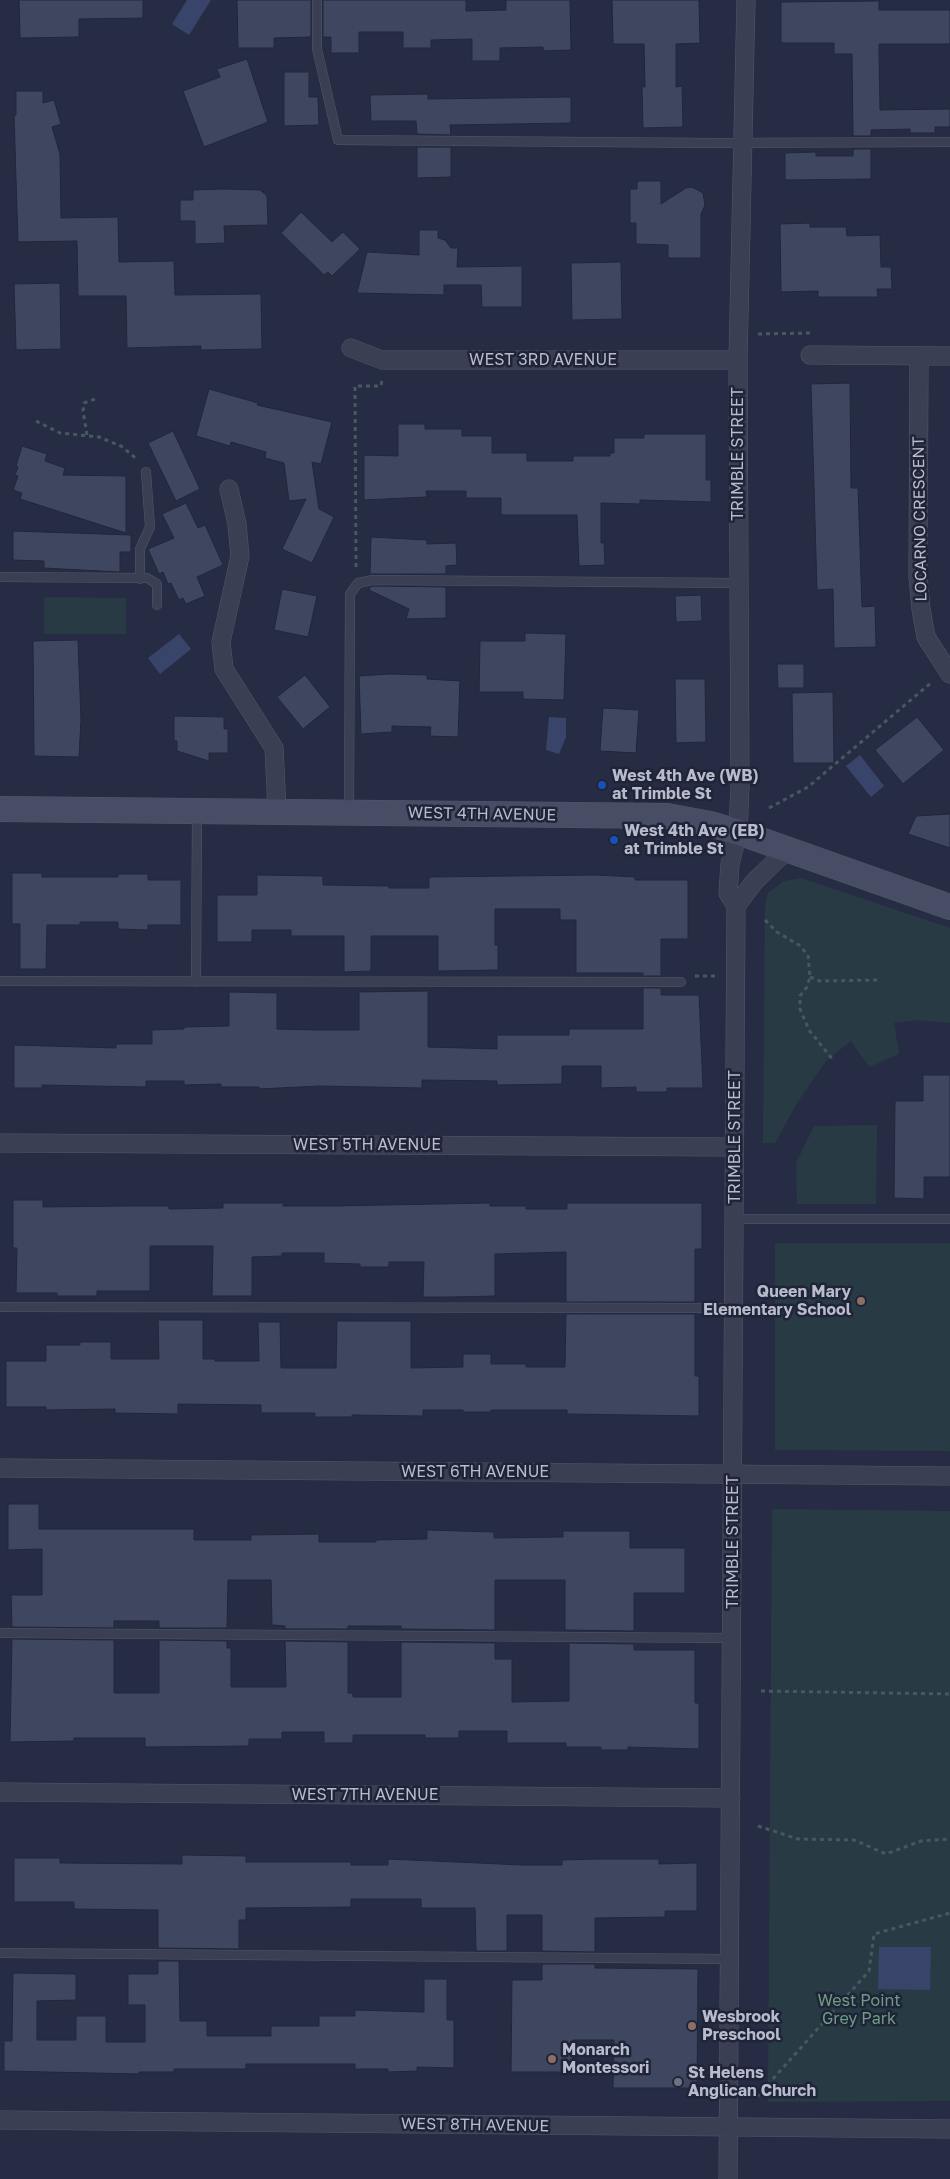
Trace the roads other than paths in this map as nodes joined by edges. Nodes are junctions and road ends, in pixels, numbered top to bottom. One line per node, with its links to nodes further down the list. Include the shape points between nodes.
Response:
1 (316, 0): 3 (lane, via 317,49 338,140)
2 (746, 0): 3 (street, TRIMBLE STREET)
3 (743, 141): 4 (lane); 9 (street, TRIMBLE STREET)
4 (950, 142)
5 (351, 348): 9 (street, WEST 3RD AVENUE, via 382,360)
6 (810, 355): 7 (street)
7 (920, 356): 8 (street); 16 (street, LOCARNO CRESCENT, via 918,577 921,609 926,637)
8 (950, 356)
9 (738, 360): 14 (street, TRIMBLE STREET)
10 (146, 472): 13 (lane, via 150,527 140,549)
11 (229, 489): 19 (street, via 240,556 221,642 224,669 274,748)
12 (0, 577): 13 (lane)
13 (140, 578): 15 (lane, via 157,584)
14 (738, 583): 20 (lane, via 372,580 358,583 350,594); 21 (street, TRIMBLE STREET)
15 (157, 605)
16 (950, 674)
17 (0, 809): 18 (main road, WEST 4TH AVENUE)
18 (197, 810): 19 (main road, WEST 4TH AVENUE); 26 (lane)
19 (278, 810): 20 (main road, WEST 4TH AVENUE)
20 (349, 812): 21 (main road, WEST 4TH AVENUE, via 667,816)
21 (738, 832): 22 (main road, WEST 4TH AVENUE); 23 (street, TRIMBLE STREET, via 730,864 728,893)
22 (788, 849): 23 (street, via 754,882); 24 (main road, WEST 4TH AVENUE)
23 (736, 906): 29 (street, TRIMBLE STREET)
24 (950, 907)
25 (0, 981): 26 (lane)
26 (196, 982): 27 (lane)
27 (681, 982)
28 (0, 1143): 29 (street, WEST 5TH AVENUE)
29 (734, 1147): 30 (street, TRIMBLE STREET)
30 (735, 1219): 31 (lane); 33 (street, TRIMBLE STREET)
31 (950, 1219)
32 (0, 1307): 33 (lane)
33 (734, 1308): 35 (street, TRIMBLE STREET)
34 (0, 1468): 35 (street, WEST 6TH AVENUE)
35 (733, 1474): 36 (street, WEST 6TH AVENUE); 38 (street, TRIMBLE STREET)
36 (950, 1476)
37 (0, 1633): 38 (lane)
38 (732, 1638): 40 (street, TRIMBLE STREET)
39 (0, 1792): 40 (street, WEST 7TH AVENUE)
40 (731, 1798): 42 (street, TRIMBLE STREET)
41 (0, 1953): 42 (lane)
42 (730, 1959): 44 (street, TRIMBLE STREET)
43 (0, 2120): 44 (street, WEST 8TH AVENUE)
44 (729, 2127): 45 (street, WEST 8TH AVENUE); 46 (street, TRIMBLE STREET)
45 (950, 2129)
46 (728, 2179)

